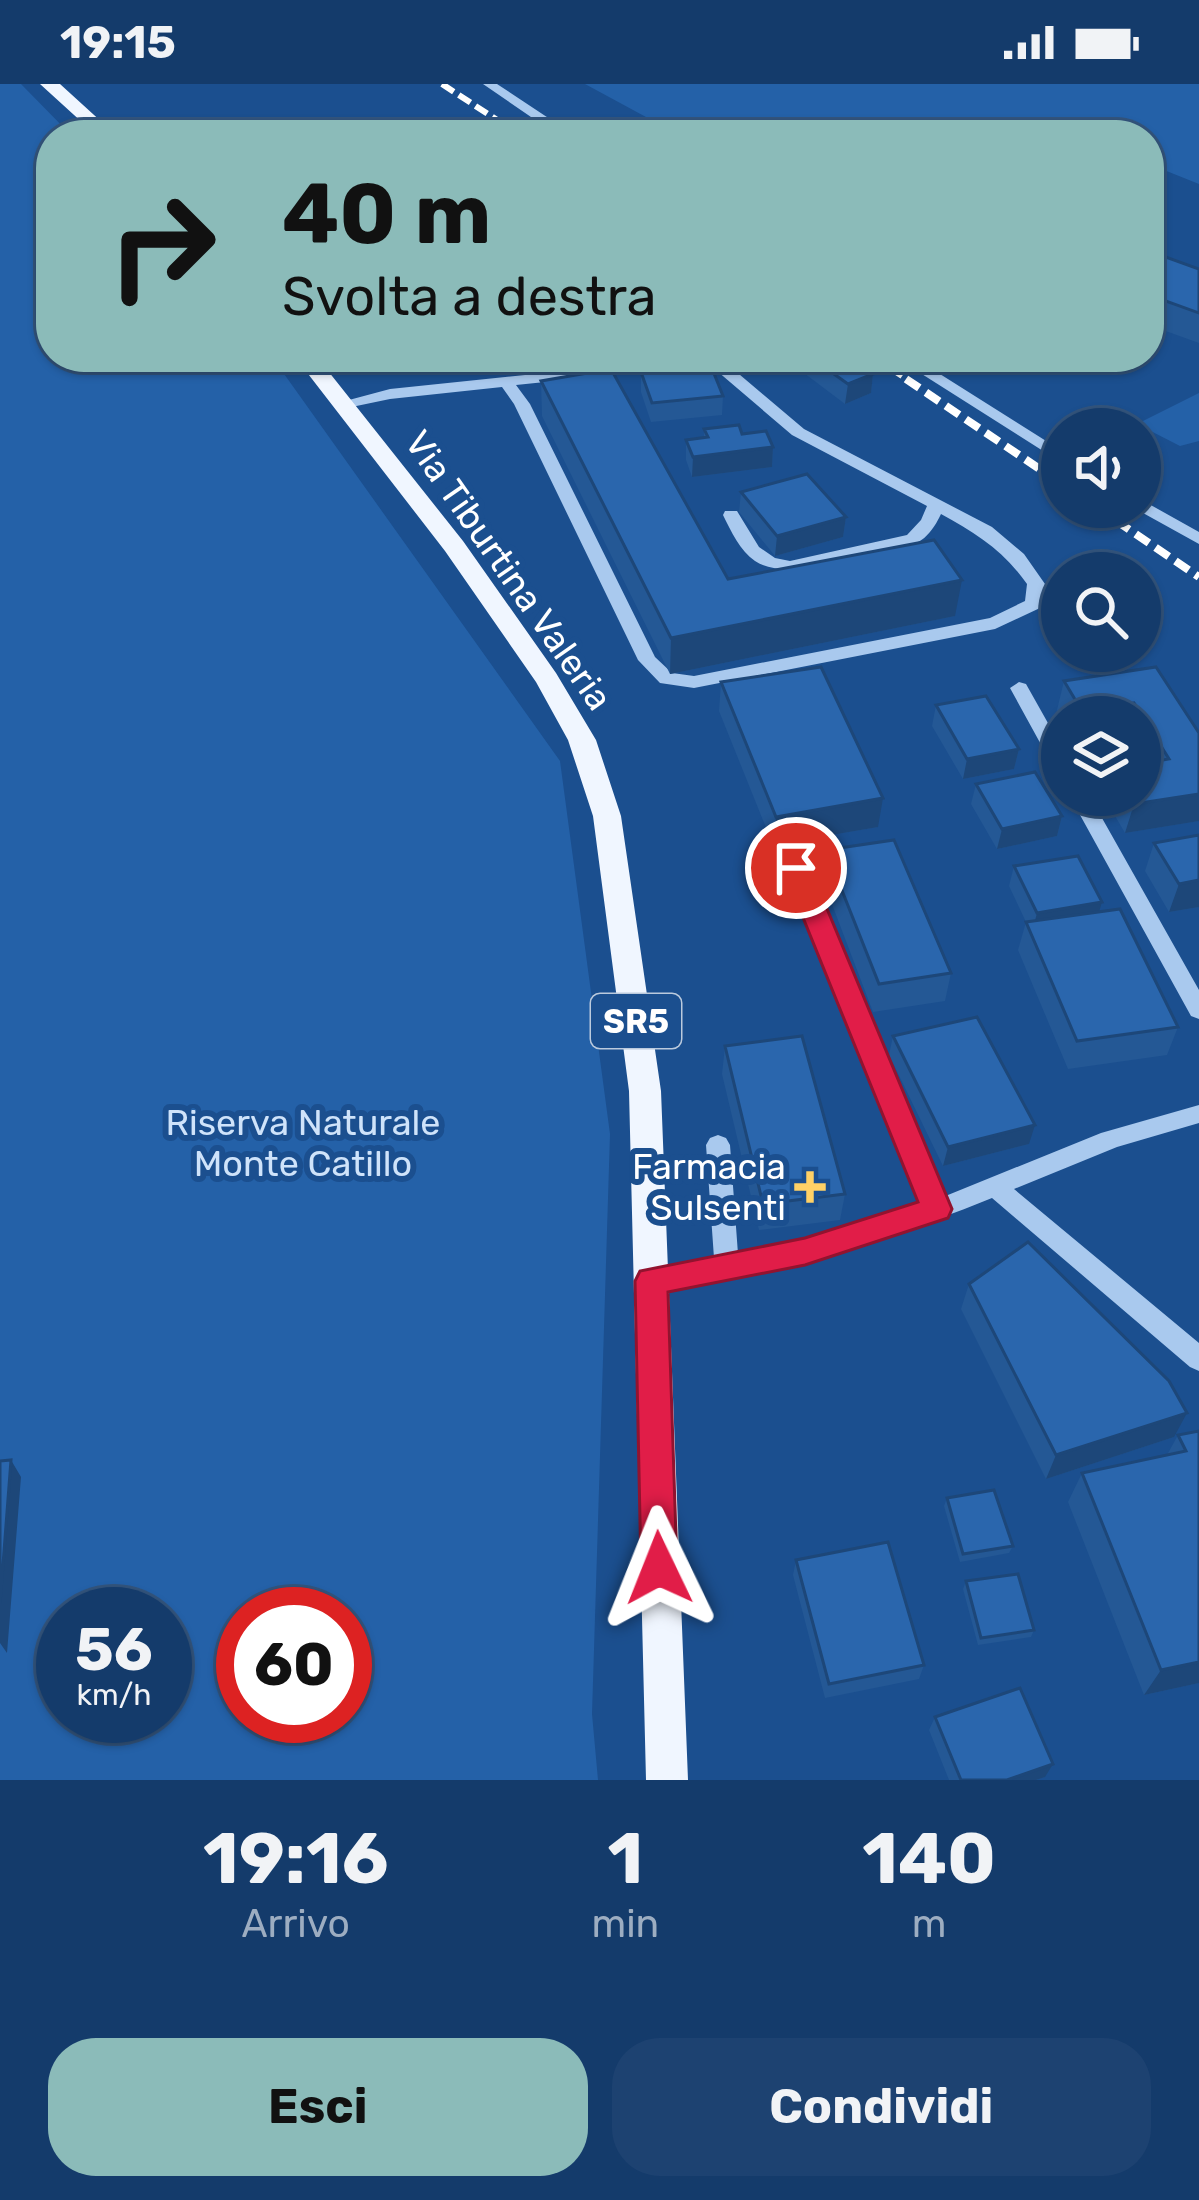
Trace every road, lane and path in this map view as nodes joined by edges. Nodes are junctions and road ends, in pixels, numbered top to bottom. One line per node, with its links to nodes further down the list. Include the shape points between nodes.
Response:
1 (49, 84): 4 (main road)
2 (489, 84): 3 (street)
3 (542, 117): 5 (street); 6 (street)
4 (90, 120)
5 (533, 120)
6 (546, 120)
7 (318, 372): 12 (main road, Via Tiburtina Valeria / SR5)
8 (623, 372): 11 (street)
9 (727, 372): 14 (street, via 798,432)
10 (927, 372): 13 (street)
11 (506, 382): 12 (street); 14 (street, via 647,660 667,679 694,682 1028,610 1039,592 1018,558)
12 (343, 404): 28 (main road, Via Tiburtina Valeria / SR5, via 547,679 591,764 611,837 646,1091)
13 (1041, 445)
14 (935, 503): 15 (street, via 914,538 790,566 754,554)
15 (731, 515)
16 (1161, 516): 17 (street)
17 (1199, 539)
18 (1019, 688): 19 (street)
19 (1041, 727)
20 (1091, 816): 22 (street)
21 (796, 868): 26 (street)
22 (1199, 1010)
23 (1199, 1114): 25 (street, via 1104,1140)
24 (718, 1145): 27 (street)
25 (994, 1186): 26 (street); 29 (street)
26 (937, 1209): 27 (street)
27 (728, 1268): 28 (street)
28 (651, 1281): 30 (main road, Via Tiburtina Valeria / SR5)
29 (1199, 1359)
30 (667, 1780)

